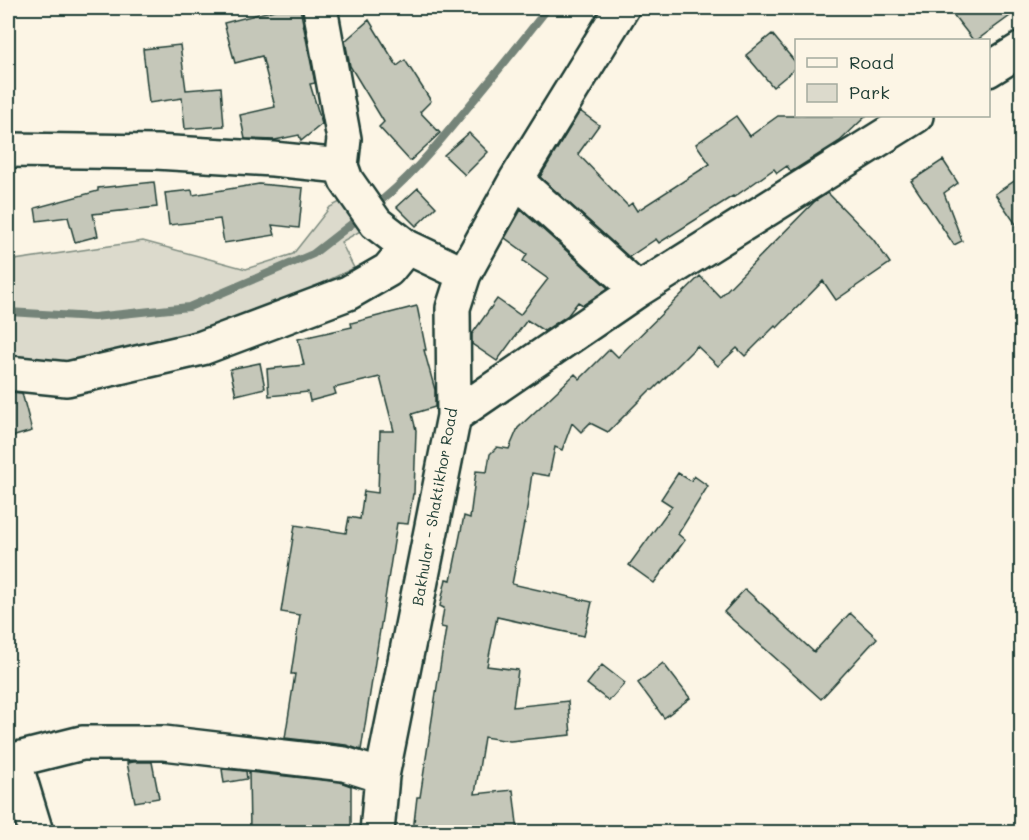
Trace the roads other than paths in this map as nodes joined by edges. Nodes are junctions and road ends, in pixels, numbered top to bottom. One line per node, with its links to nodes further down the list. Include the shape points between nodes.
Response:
1 (320, 8): 7 (street, via 344,139)
2 (622, 8): 8 (street, Bakhular - Shaktikhor Road)
3 (1022, 49): 4 (street)
4 (990, 69)
5 (914, 117): 11 (street)
6 (8, 150): 7 (street, via 156,152)
7 (341, 166): 9 (street, via 370,215)
8 (516, 180): 10 (street, Bakhular - Shaktikhor Road); 11 (street)
9 (407, 247): 10 (street); 12 (street, via 388,270 348,293 202,348 67,380)
10 (464, 274): 13 (street, Bakhular - Shaktikhor Road, via 453,308)
11 (638, 290): 13 (street)
12 (8, 373)
13 (454, 416): 15 (street, Bakhular - Shaktikhor Road)
14 (10, 762): 15 (street, via 82,742 164,743 344,764); 16 (street)
15 (382, 776): 17 (street, Bakhular - Shaktikhor Road)
16 (36, 832)
17 (377, 832)

